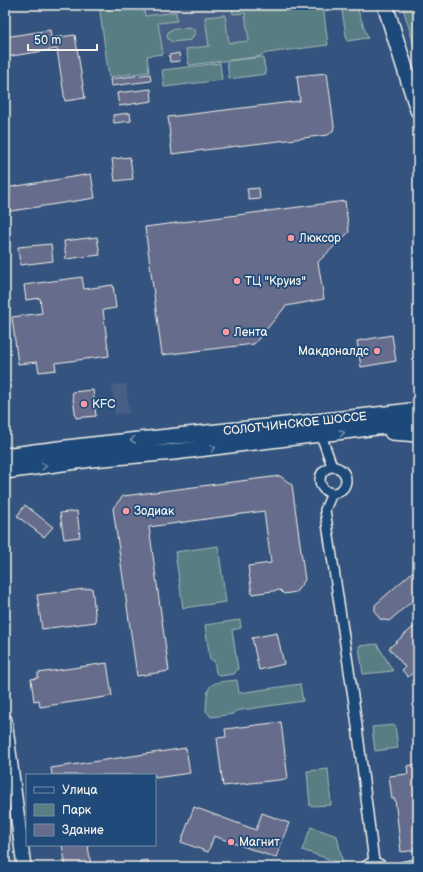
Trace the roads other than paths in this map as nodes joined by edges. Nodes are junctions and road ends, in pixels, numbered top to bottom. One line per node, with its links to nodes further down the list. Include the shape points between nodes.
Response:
1 (386, 5): 4 (main road)
2 (393, 5): 3 (main road)
3 (418, 87)
4 (418, 110)
5 (418, 400): 8 (main road)
6 (418, 410): 8 (main road, СОЛОТЧИНСКОЕ ШОССЕ)
7 (418, 422): 8 (main road, СОЛОТЧИНСКОЕ ШОССЕ)
8 (362, 424): 9 (main road); 10 (main road, СОЛОТЧИНСКОЕ ШОССЕ, one-way to 8); 11 (main road, СОЛОТЧИНСКОЕ ШОССЕ)
9 (418, 434)
10 (321, 435): 12 (main road, СОЛОТЧИНСКОЕ ШОССЕ, one-way to 10); 14 (street)
11 (172, 436): 12 (street); 13 (main road, СОЛОТЧИНСКОЕ ШОССЕ, one-way to 13)
12 (174, 452): 15 (main road, СОЛОТЧИНСКОЕ ШОССЕ, one-way to 12, via 91,459)
13 (5, 456)
14 (332, 466): 16 (street, via 324,470 319,478 321,487); 16 (street, via 344,472 346,480 344,488)
15 (5, 471)
16 (332, 493): 18 (street, via 324,510 355,710)
17 (5, 720): 20 (street)
18 (374, 862): 21 (street); 22 (street)
19 (418, 864): 23 (street)
20 (24, 867)
21 (365, 867)
22 (383, 867)
23 (402, 867)

